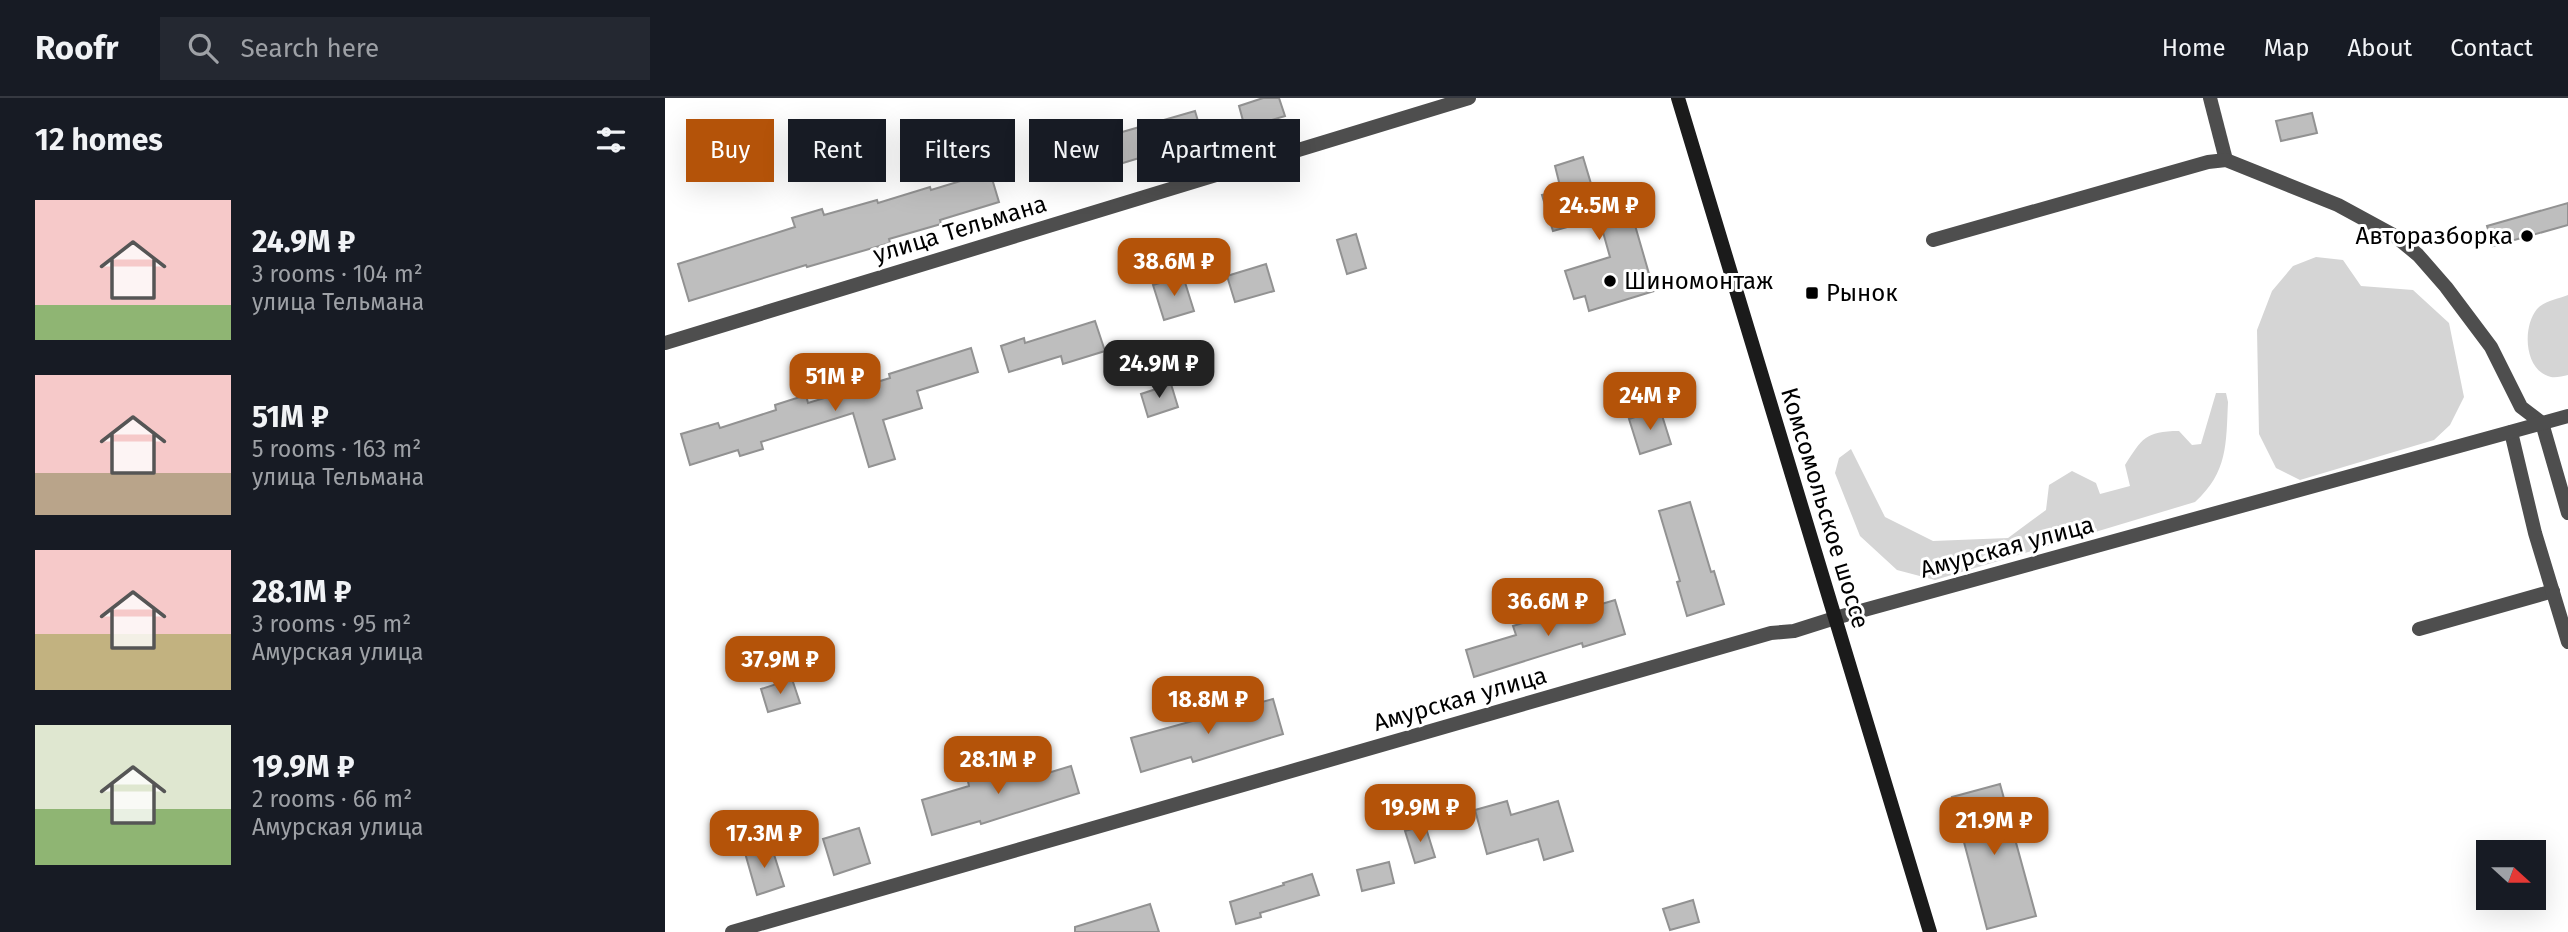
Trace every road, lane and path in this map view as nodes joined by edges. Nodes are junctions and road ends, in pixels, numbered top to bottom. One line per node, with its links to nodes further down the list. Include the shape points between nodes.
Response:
1 (1469, 98): 6 (street, улица Тельмана)
2 (1678, 98): 12 (main road, Комсомольское шоссе)
3 (2210, 98): 4 (street)
4 (2226, 160): 5 (street); 8 (street, via 2339,205 2395,236 2446,287 2491,347 2521,407)
5 (1933, 240)
6 (665, 343)
7 (2568, 416): 8 (street, Амурская улица)
8 (2542, 423): 9 (street, Амурская улица); 10 (street)
9 (2511, 432): 11 (street); 12 (street, Амурская улица)
10 (2568, 513)
11 (2553, 591): 13 (street); 14 (street)
12 (1835, 618): 15 (street, Амурская улица); 16 (main road, Комсомольское шоссе)
13 (2419, 629)
14 (2568, 642)
15 (731, 932)
16 (1930, 932)

